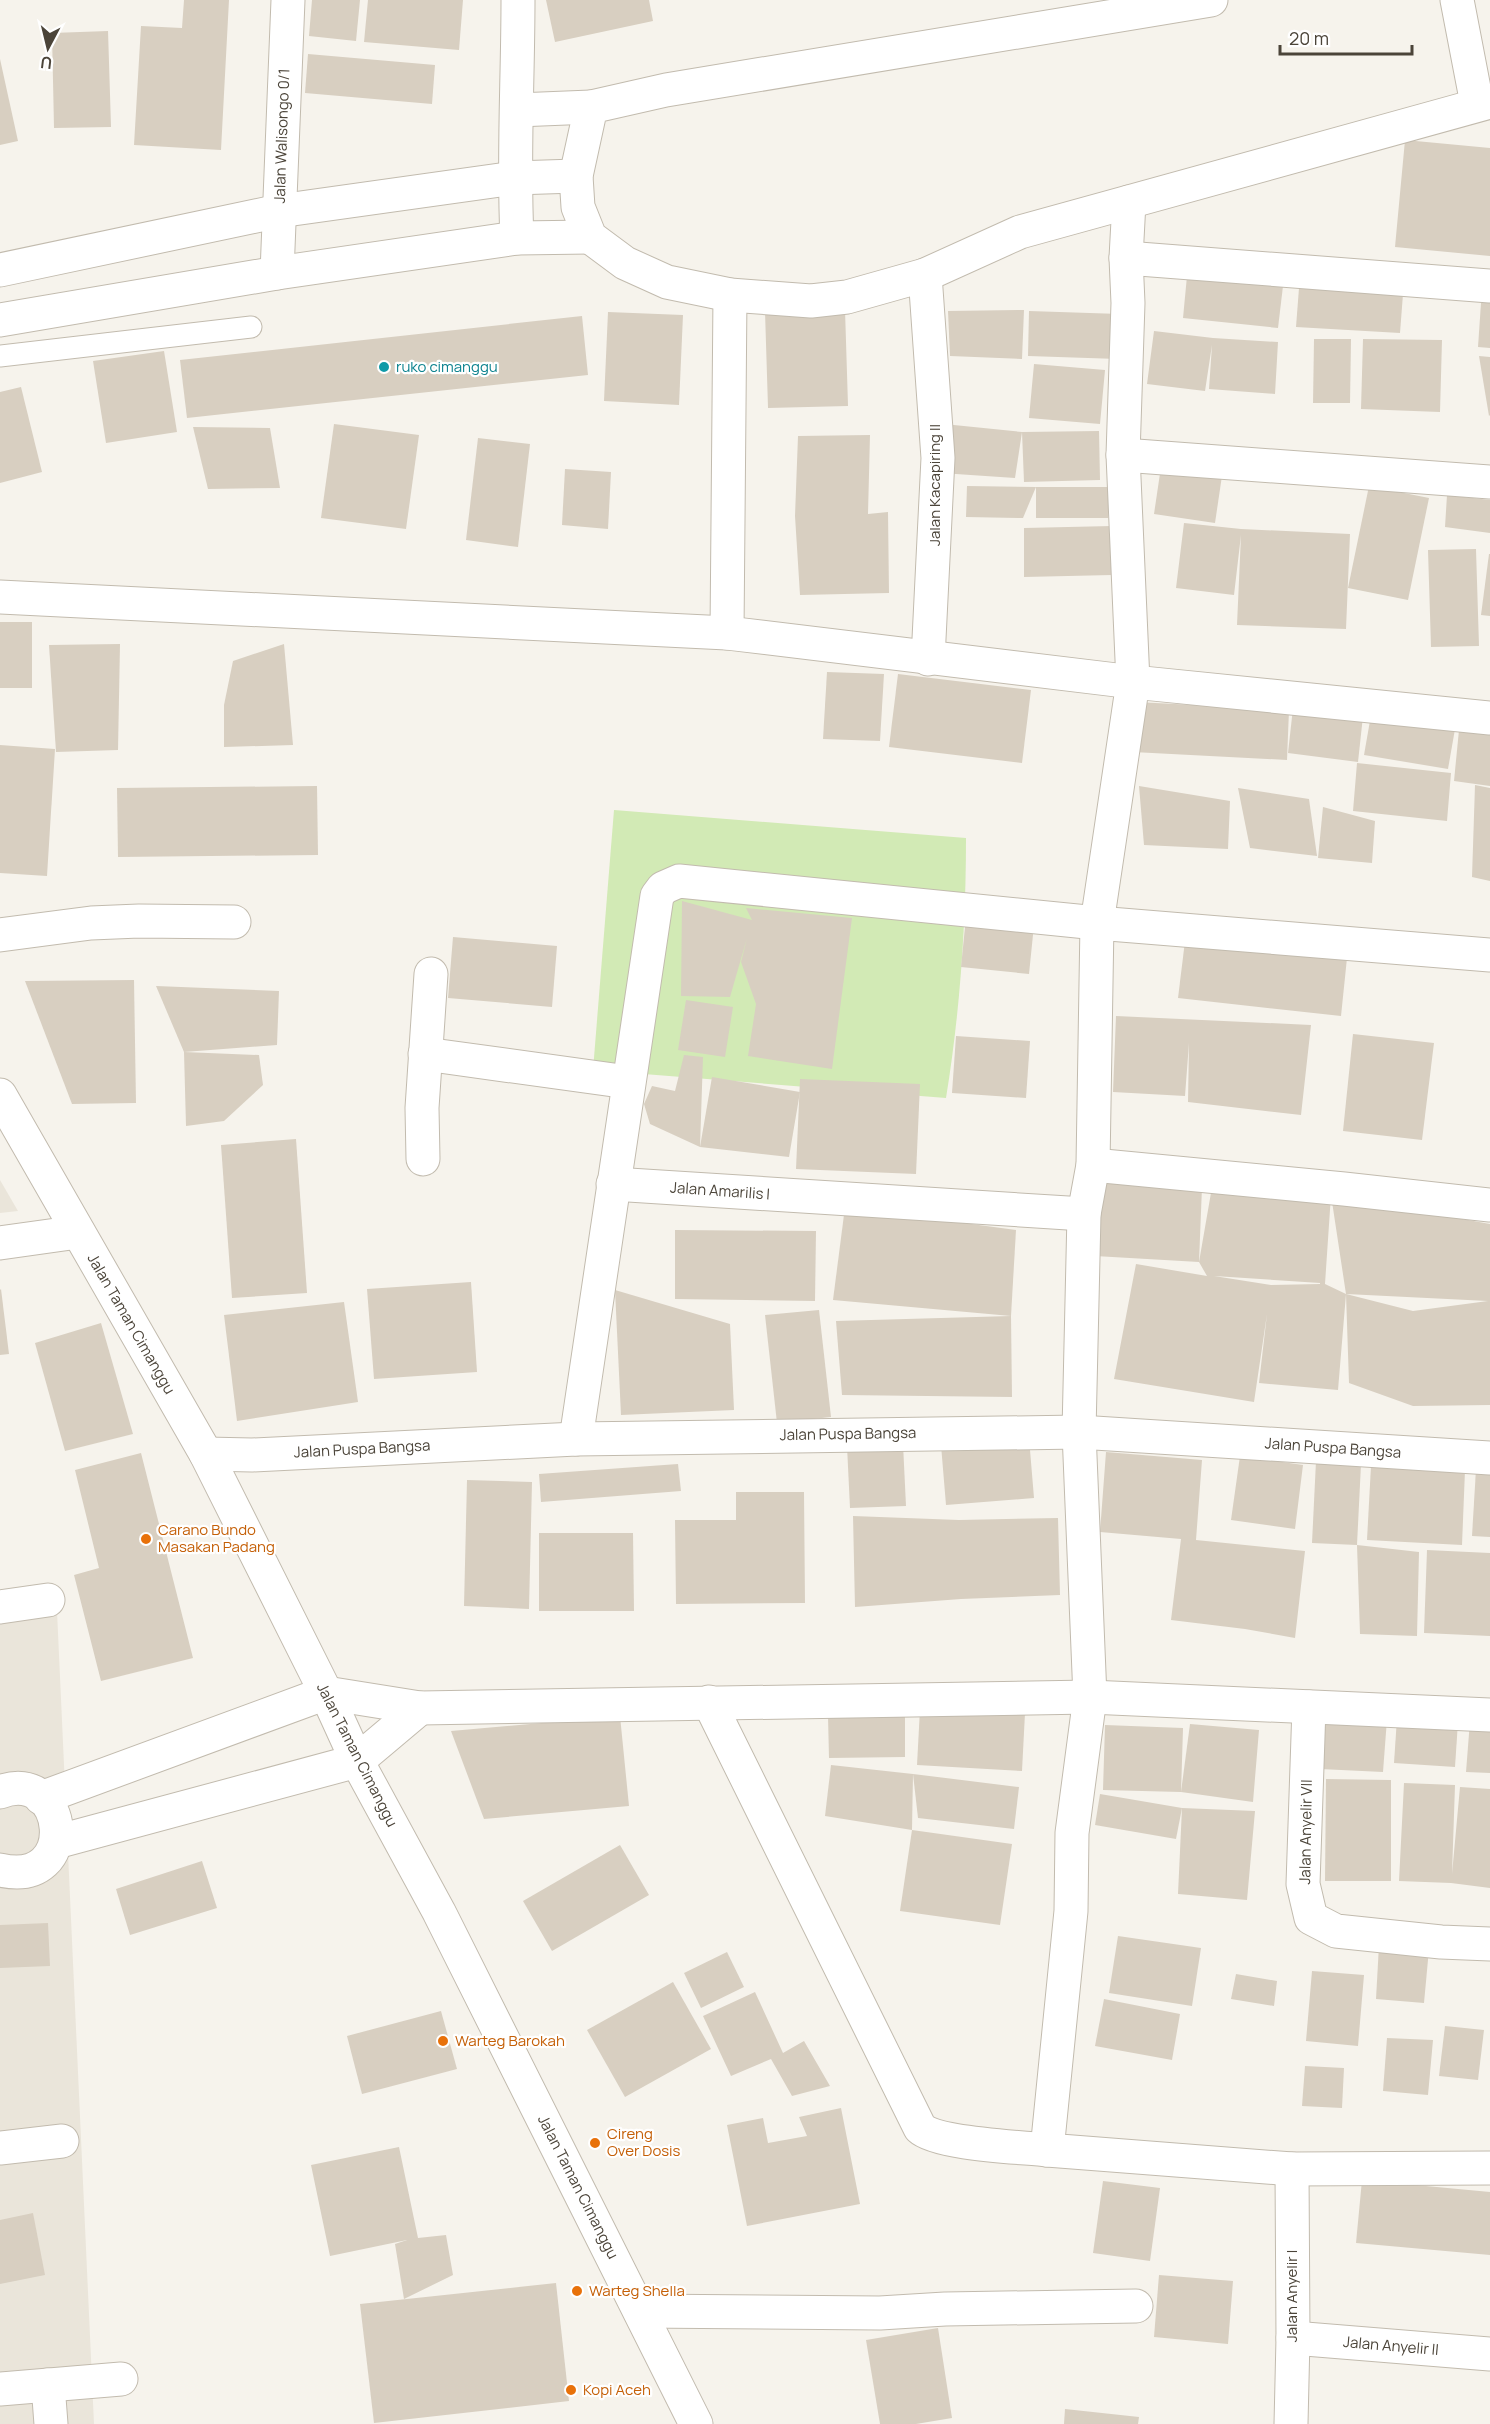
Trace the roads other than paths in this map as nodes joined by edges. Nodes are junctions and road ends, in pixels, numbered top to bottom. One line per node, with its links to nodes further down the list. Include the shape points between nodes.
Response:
1 (288, 0): 11 (street, Jalan Walisongo 0/1)
2 (518, 0): 7 (street)
3 (1211, 0): 6 (street, via 666,90)
4 (1457, 0): 5 (street)
5 (1483, 103): 10 (street)
6 (591, 107): 7 (street); 8 (street)
7 (517, 110): 9 (street)
8 (576, 176): 9 (street); 12 (street, via 578,207)
9 (514, 178): 11 (street); 13 (street)
10 (1129, 202): 14 (street); 17 (street, via 1020,232)
11 (279, 211): 15 (street); 16 (street, Jalan Walisongo 0/1)
12 (590, 237): 13 (street); 19 (street, via 625,263 667,282)
13 (517, 238): 16 (street)
14 (1126, 258): 18 (street); 23 (street)
15 (5, 269): 20 (street)
16 (277, 273): 20 (street)
17 (925, 274): 19 (street, via 847,297 812,301); 27 (street, Jalan Kacapiring II, via 938,458)
18 (1490, 286)
19 (730, 295): 26 (street)
20 (10, 319)
21 (251, 327): 22 (lane)
22 (0, 356)
23 (1123, 455): 24 (street); 28 (street)
24 (1490, 482)
25 (0, 597): 26 (street)
26 (727, 633): 27 (street)
27 (928, 659): 28 (street)
28 (1133, 682): 29 (street); 31 (street)
29 (1490, 718)
30 (234, 922): 32 (street, via 91,923)
31 (1097, 923): 33 (street); 36 (street, via 680,881 663,888 657,896); 39 (street)
32 (0, 935)
33 (1490, 955)
34 (431, 974): 35 (street)
35 (425, 1054): 36 (street); 38 (street)
36 (628, 1082): 40 (street)
37 (0, 1095): 43 (street, Jalan Taman Cimanggu)
38 (423, 1159)
39 (1093, 1165): 41 (street); 42 (street)
40 (613, 1184): 42 (street, Jalan Amarilis I); 46 (street)
41 (1490, 1205)
42 (1084, 1214): 45 (street)
43 (78, 1232): 44 (street); 47 (street, Jalan Taman Cimanggu)
44 (0, 1243)
45 (1079, 1432): 46 (street, Jalan Puspa Bangsa); 48 (street, Jalan Puspa Bangsa); 52 (street)
46 (576, 1439): 47 (street, Jalan Puspa Bangsa)
47 (206, 1454): 51 (street, Jalan Taman Cimanggu)
48 (1490, 1458)
49 (48, 1600): 50 (street)
50 (0, 1607)
51 (326, 1693): 55 (street); 57 (street, Jalan Taman Cimanggu); 59 (street)
52 (1090, 1697): 53 (street); 54 (street); 65 (street, via 1072,1833 1071,1911)
53 (709, 1702): 55 (street); 65 (street, via 920,2128 926,2134 948,2139)
54 (1309, 1707): 56 (street); 62 (street, Jalan Anyelir VII, via 1303,1884 1311,1918 1336,1931)
55 (420, 1708): 57 (street)
56 (1490, 1715)
57 (357, 1761): 60 (street); 69 (street, Jalan Taman Cimanggu, via 439,1912)
58 (0, 1792): 59 (street, via 18,1789)
59 (41, 1798): 60 (street, via 52,1810 57,1825)
60 (56, 1842): 61 (street, via 50,1854 34,1868 13,1873)
61 (0, 1870)
62 (1490, 1944)
63 (62, 2142): 64 (street)
64 (0, 2148)
65 (1047, 2150): 67 (street)
66 (1490, 2168): 67 (street)
67 (1292, 2169): 70 (street, Jalan Anyelir I)
68 (1136, 2306): 69 (street, via 880,2313)
69 (640, 2311): 76 (street, Jalan Taman Cimanggu)
70 (1293, 2338): 71 (street, Jalan Anyelir II); 77 (street, Jalan Anyelir I)
71 (1490, 2354)
72 (121, 2379): 73 (street)
73 (48, 2385): 74 (street); 75 (street)
74 (0, 2389)
75 (51, 2424)
76 (696, 2424)
77 (1291, 2424)

